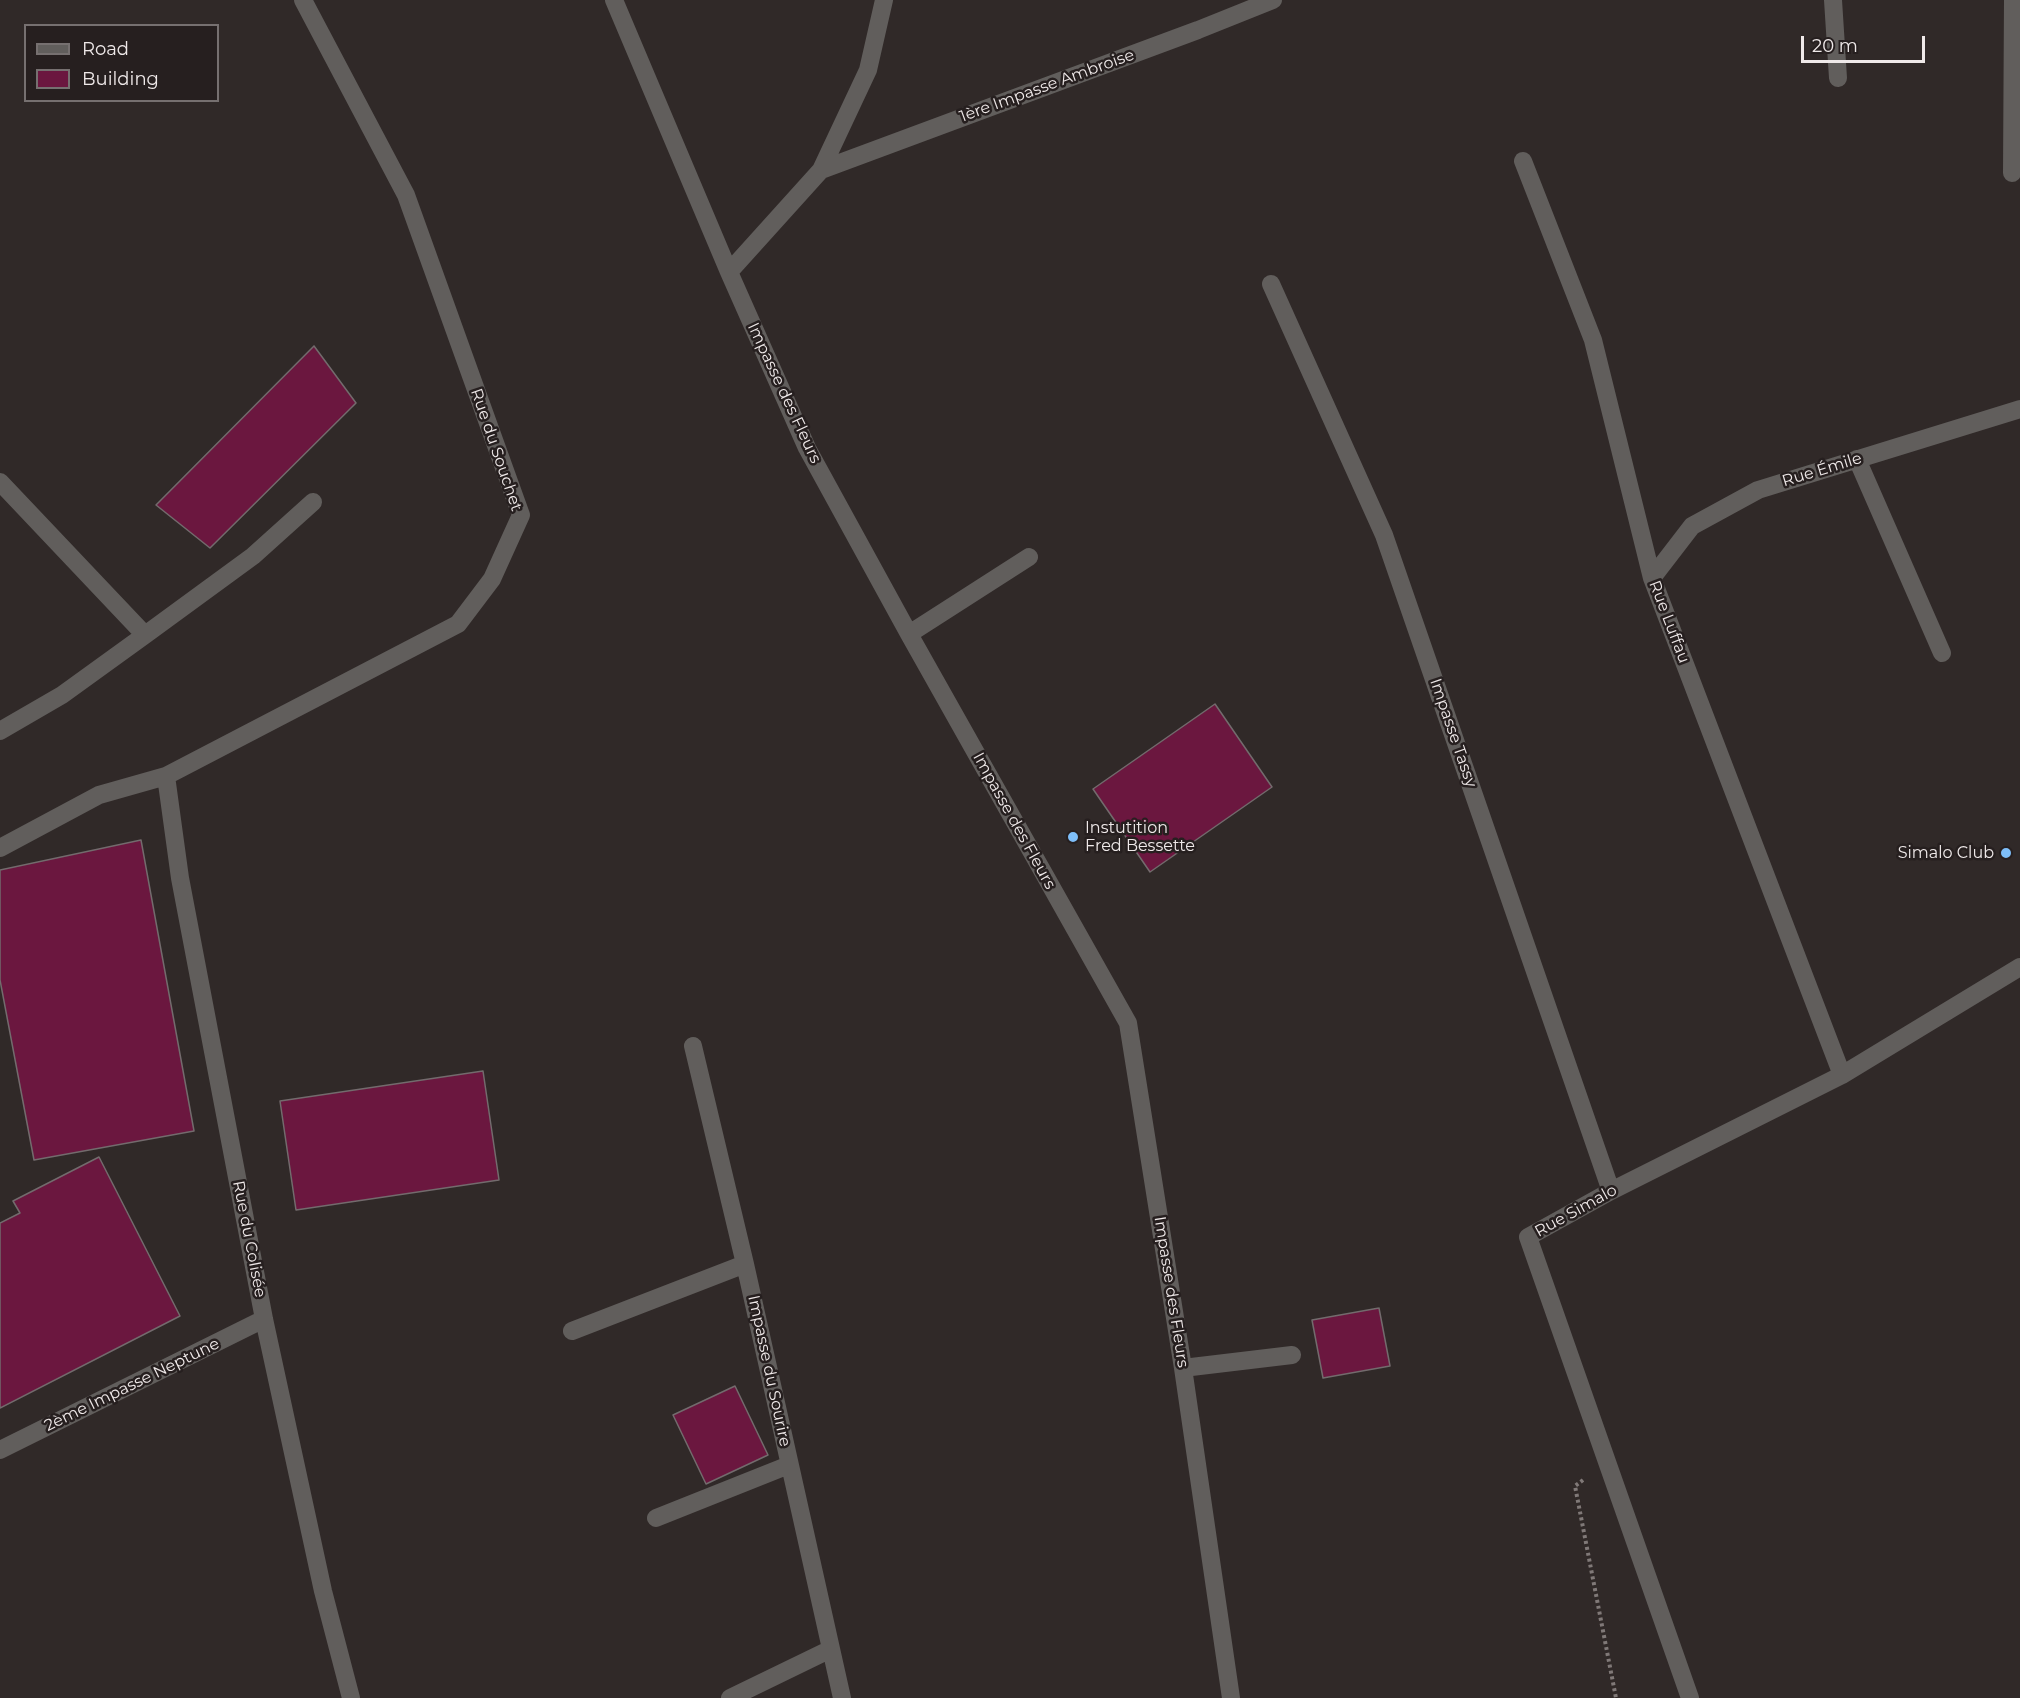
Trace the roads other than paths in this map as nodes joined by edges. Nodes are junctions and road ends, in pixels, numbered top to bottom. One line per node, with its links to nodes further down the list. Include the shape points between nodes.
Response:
1 (303, 0): 23 (street, Rue du Souchet, via 406,195 521,515 492,579 458,624)
2 (614, 0): 11 (street, Impasse des Fleurs)
3 (884, 0): 9 (street, via 868,70)
4 (1273, 0): 9 (street, 1ère Impasse Ambroise)
5 (1833, 0): 7 (street)
6 (2013, 0): 10 (street)
7 (1838, 78)
8 (1523, 161): 18 (street, Rue Luffau, via 1593,340)
9 (821, 170): 11 (street)
10 (2012, 173)
11 (729, 272): 19 (street, Impasse des Fleurs, via 807,448)
12 (1271, 284): 28 (street, Impasse Tassy, via 1384,536)
13 (2020, 409): 14 (street, Rue Émile)
14 (1857, 459): 18 (street, Rue Émile, via 1758,490 1692,526); 21 (street)
15 (0, 482): 20 (street)
16 (313, 502): 20 (street, via 252,556)
17 (1029, 557): 19 (street)
18 (1652, 578): 27 (street, Rue Luffau)
19 (909, 634): 33 (street, Impasse des Fleurs, via 1128,1023)
20 (145, 635): 22 (street, via 62,695)
21 (1942, 654)
22 (0, 731)
23 (166, 776): 24 (street, Rue du Souchet, via 99,795); 30 (street, Rue du Colisée, via 180,878)
24 (0, 848)
25 (2020, 967): 27 (street, Rue Simalo)
26 (693, 1046): 29 (street, Impasse du Sourire)
27 (1842, 1076): 28 (street, Rue Simalo)
28 (1611, 1191): 42 (street, Rue Simalo, via 1528,1237)
29 (745, 1264): 31 (street); 35 (street, Impasse du Sourire)
30 (264, 1319): 34 (street, 2ème Impasse Neptune); 38 (street, Rue du Colisée, via 323,1591)
31 (572, 1331)
32 (1292, 1355): 33 (street)
33 (1183, 1368): 41 (street, Impasse des Fleurs)
34 (0, 1450)
35 (789, 1465): 36 (street); 37 (street, Impasse du Sourire)
36 (656, 1518)
37 (831, 1649): 39 (street); 40 (street, Impasse du Sourire)
38 (351, 1698)
39 (730, 1698)
40 (842, 1698)
41 (1231, 1698)
42 (1690, 1698)

